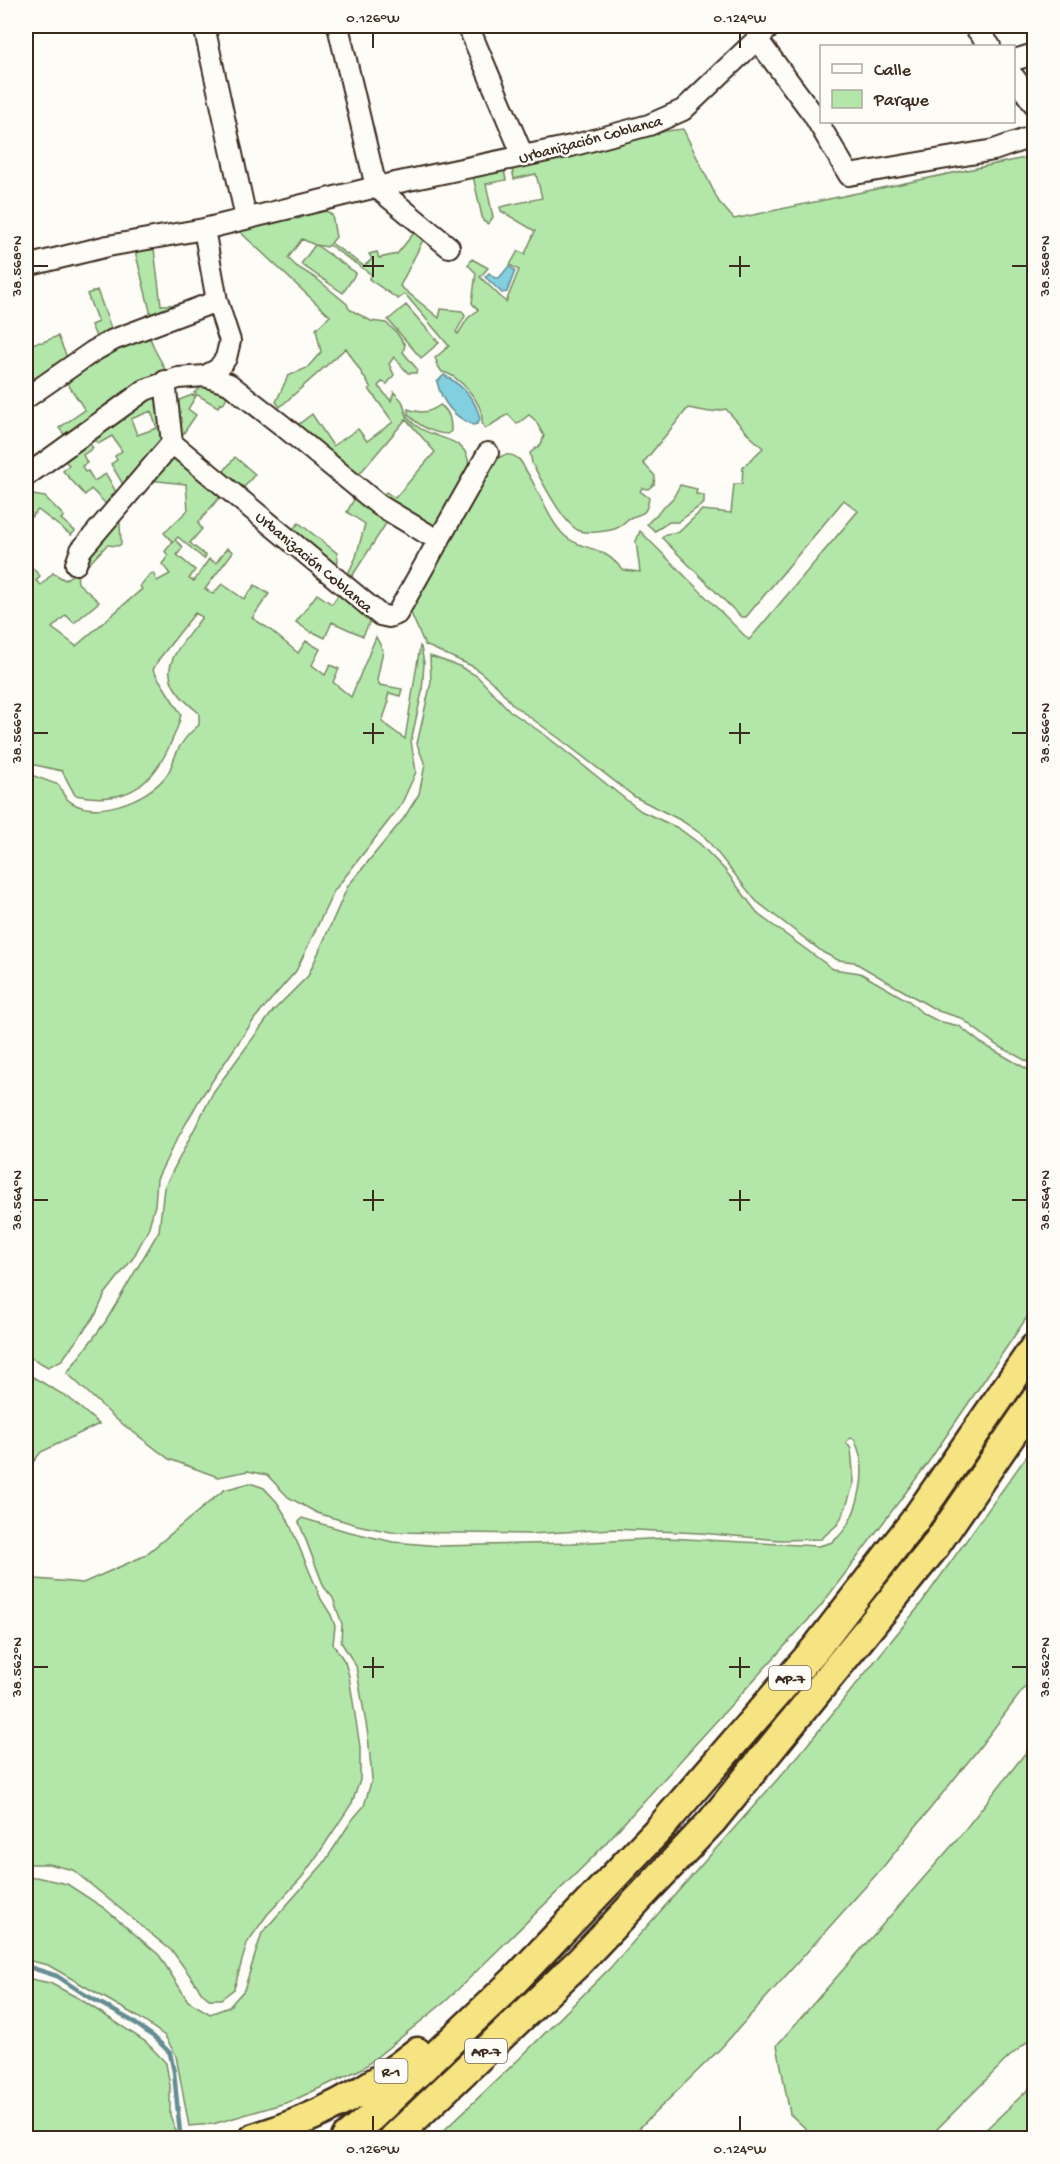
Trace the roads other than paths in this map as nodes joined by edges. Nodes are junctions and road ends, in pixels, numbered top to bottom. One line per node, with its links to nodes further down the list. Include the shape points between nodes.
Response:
1 (204, 26): 14 (street)
2 (338, 26): 13 (street)
3 (468, 26): 12 (street)
4 (974, 26): 6 (street)
5 (764, 32): 11 (street, via 849,175 994,150); 12 (street, Urbanización Coblanca, via 683,110 648,125)
6 (989, 45)
7 (1035, 54): 8 (street)
8 (1015, 60)
9 (1015, 78): 10 (street)
10 (1035, 104)
11 (1035, 136)
12 (523, 156): 13 (street, Urbanización Coblanca)
13 (376, 187): 14 (street, Urbanización Coblanca); 16 (street)
14 (246, 218): 15 (street, Urbanización Coblanca)
15 (204, 229): 17 (street, Urbanización Coblanca); 18 (street)
16 (449, 247)
17 (26, 266)
18 (217, 301): 19 (street, via 230,341 226,358); 21 (street, via 113,340)
19 (206, 376): 20 (street); 25 (street, via 229,384 379,505)
20 (165, 381): 22 (street); 24 (street, via 145,390)
21 (26, 398)
22 (172, 443): 25 (street, Urbanización Coblanca, via 380,615 397,614); 26 (street, via 81,550)
23 (488, 453): 25 (street, Urbanización Coblanca)
24 (26, 476)
25 (439, 542)
26 (76, 564)
27 (1035, 1348): 30 (highway, AP-7, via 915,1520 816,1648 660,1828)
28 (1035, 1402): 29 (highway, AP-7, via 933,1549 712,1821)
29 (578, 1963): 33 (highway, AP-7); 34 (highway, via 566,1990)
30 (514, 1981): 31 (highway, R-1, via 490,1989 437,2036 363,2090); 32 (highway, AP-7)
31 (254, 2139)
32 (346, 2139)
33 (394, 2139)
34 (417, 2139)

